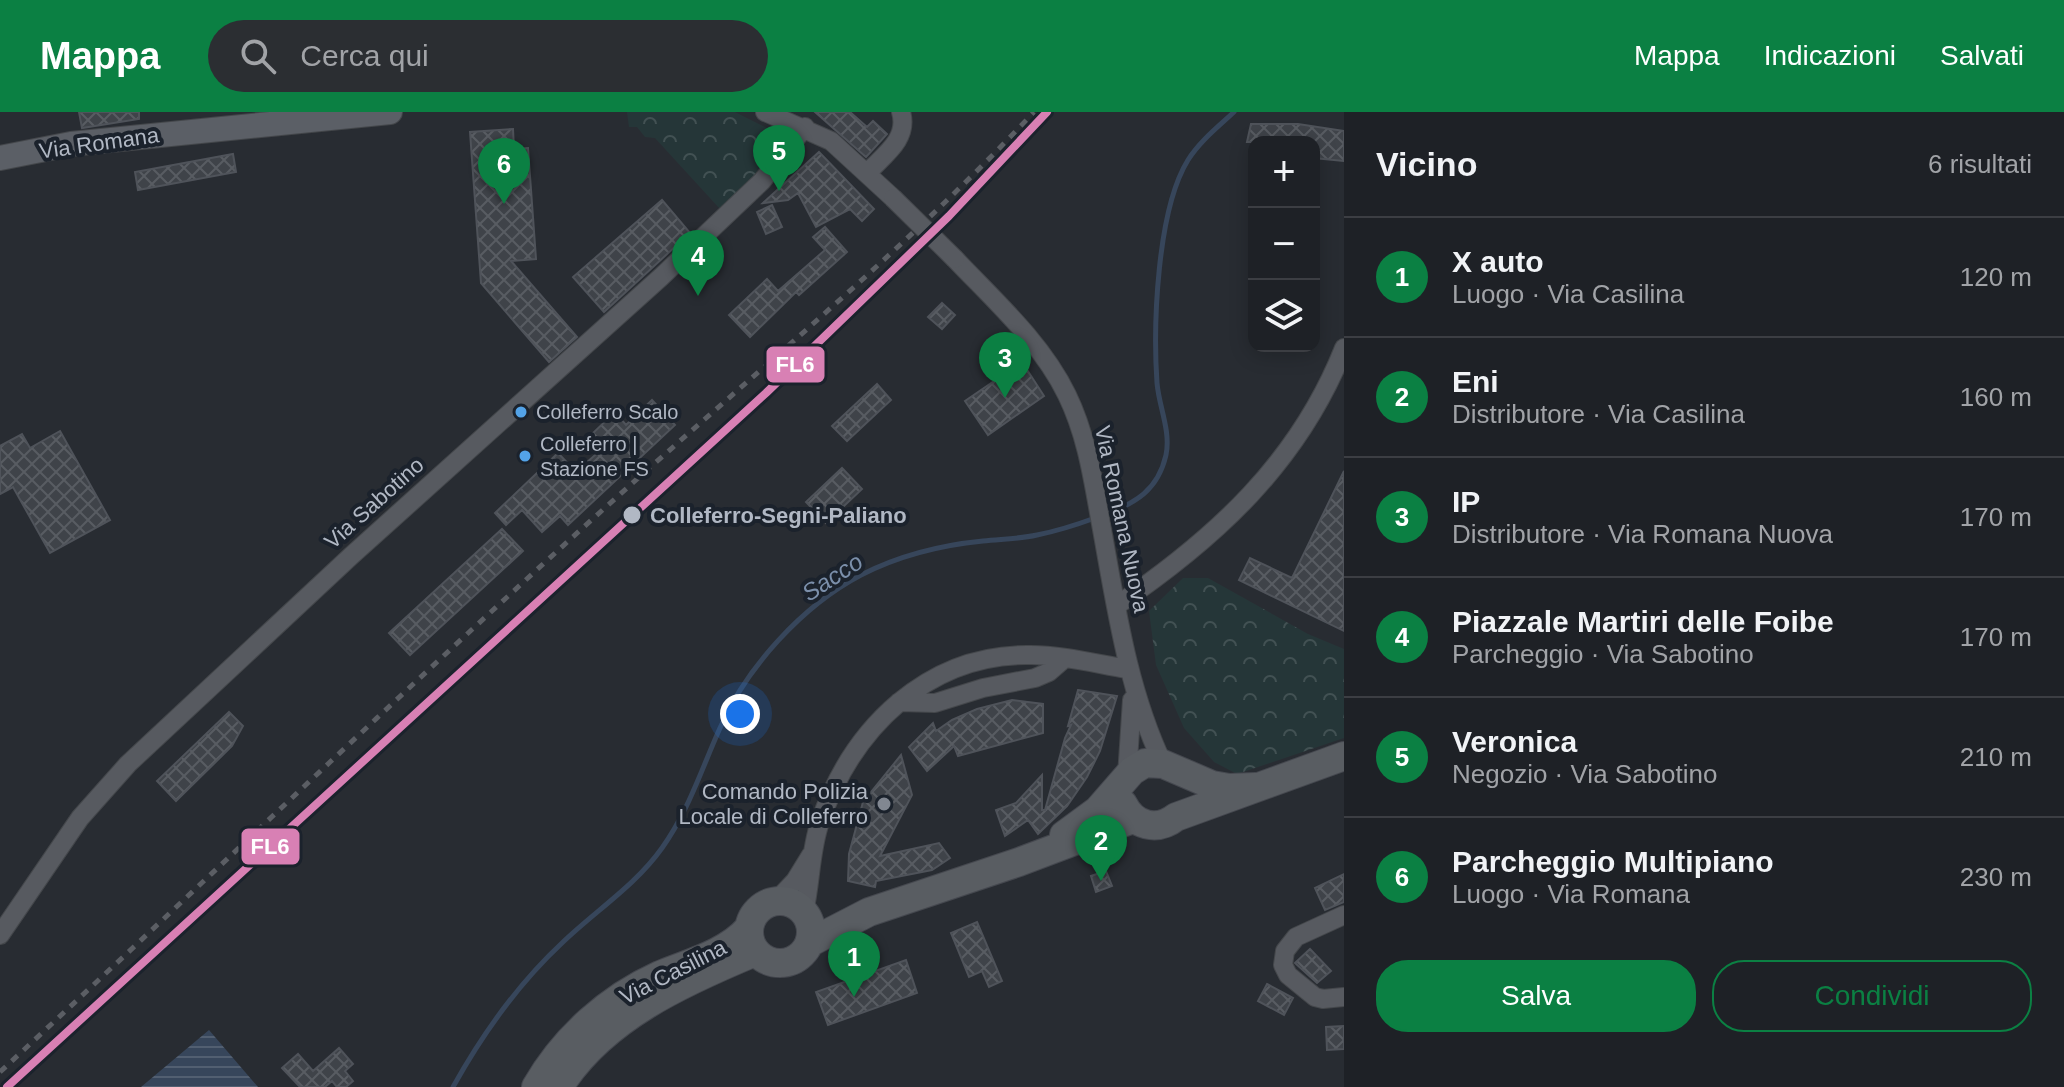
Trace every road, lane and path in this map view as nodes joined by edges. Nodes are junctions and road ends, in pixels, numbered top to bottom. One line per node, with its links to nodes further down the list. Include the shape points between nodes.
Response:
1 (390, 112): 4 (street, Via Romana)
2 (765, 112): 5 (street)
3 (901, 112): 7 (street, via 902,136)
4 (338, 114): 6 (street, Via Romana, via 71,144)
5 (805, 127): 7 (street, via 835,143); 24 (street, Via Sabotino, via 742,200 119,773 80,818)
6 (0, 158)
7 (867, 173): 9 (street, Via Romana Nuova, bridge, via 955,259 1055,375 1077,418 1090,466)
8 (1344, 348): 9 (street, via 1321,400 1276,467 1186,557)
9 (1116, 606): 11 (street, Via Romana Nuova)
10 (1064, 659): 11 (street); 12 (street, via 1030,680 935,703); 12 (street, via 1028,654 966,664 933,677)
11 (1130, 677): 14 (street, Via Romana Nuova, via 1145,725); 15 (street, Via Romana Nuova)
12 (899, 702): 19 (street, via 843,769)
13 (1344, 756): 16 (main road, Via Casilina)
14 (1168, 767): 15 (main road, Via Casilina, via 1145,763); 16 (main road, Via Casilina, via 1222,787); 17 (main road, via 1181,780 1184,793)
15 (1126, 778): 18 (main road, via 1122,800); 20 (main road, Via Casilina, via 1085,821)
16 (1255, 787): 17 (main road, Via Casilina)
17 (1176, 817): 18 (main road, Via Casilina, via 1155,826)
18 (1133, 819): 20 (main road, Via Casilina)
19 (812, 853): 21 (street); 23 (street)
20 (1019, 862): 23 (main road, Via Casilina, via 869,912)
21 (777, 900): 23 (main road, via 797,905); 25 (main road, Via Casilina, via 761,907 750,921)
22 (1344, 915): 26 (street, via 1296,937 1285,951 1283,965 1312,995)
23 (807, 925): 25 (main road, Via Casilina, via 804,953 785,963 774,963)
24 (0, 935)
25 (752, 941): 27 (main road, Via Casilina, via 723,947 656,977 604,1009 559,1054); 28 (main road, Via Casilina, via 632,1014 593,1045)
26 (1344, 997)
27 (536, 1087)
28 (559, 1087)

